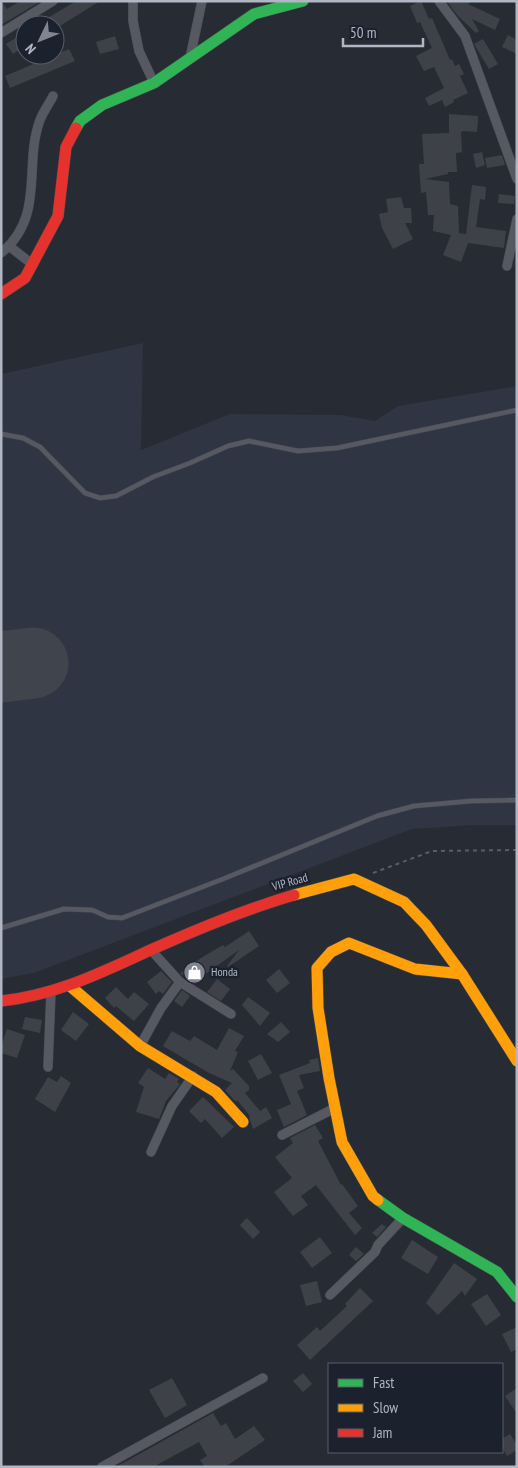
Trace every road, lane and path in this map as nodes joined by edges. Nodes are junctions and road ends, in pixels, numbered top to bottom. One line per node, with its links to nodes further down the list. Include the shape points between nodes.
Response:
1 (53, 1): 6 (street)
2 (133, 1): 8 (street, via 139,51)
3 (202, 1): 7 (street)
4 (303, 1): 7 (main road, via 254,14)
5 (439, 1): 10 (street, via 465,36)
6 (1, 33)
7 (190, 58): 8 (main road)
8 (154, 83): 14 (main road, via 102,105 80,121 66,147 58,216)
9 (53, 96): 12 (street, via 40,120 25,223)
10 (517, 179)
11 (517, 220): 15 (street)
12 (9, 246): 13 (street); 14 (street)
13 (1, 253)
14 (32, 264): 16 (main road, via 25,278)
15 (507, 266)
16 (1, 294)
17 (517, 410): 18 (lane, via 337,448 298,451 249,441 228,446 153,477 116,496 100,498 85,493 40,447 23,438)
18 (1, 434)
19 (517, 800): 22 (lane, via 404,808 122,918 108,917 92,910 64,908)
20 (517, 850): 21 (path, via 432,851)
21 (372, 873)
22 (1, 928)
23 (152, 950): 24 (main road, VIP Road, via 269,902 354,879 404,902); 25 (street); 26 (main road, VIP Road)
24 (462, 974): 31 (main road, VIP Road); 34 (main road, via 415,969 348,943 331,952 317,968 318,1008)
25 (180, 982): 29 (street); 30 (street)
26 (70, 986): 27 (main road, VIP Road); 30 (main road)
27 (51, 991): 28 (main road, VIP Road); 32 (street)
28 (1, 1001)
29 (231, 1014)
30 (140, 1046): 33 (main road)
31 (517, 1061)
32 (48, 1066)
33 (192, 1076): 35 (main road, via 216,1092); 37 (street, via 172,1106)
34 (335, 1108): 36 (street); 38 (main road, via 342,1142 373,1196)
35 (243, 1122)
36 (282, 1134)
37 (151, 1152)
38 (403, 1218): 39 (street, via 375,1252); 40 (main road, via 497,1272)
39 (330, 1295)
40 (517, 1297)
41 (263, 1378): 42 (street)
42 (102, 1467)

